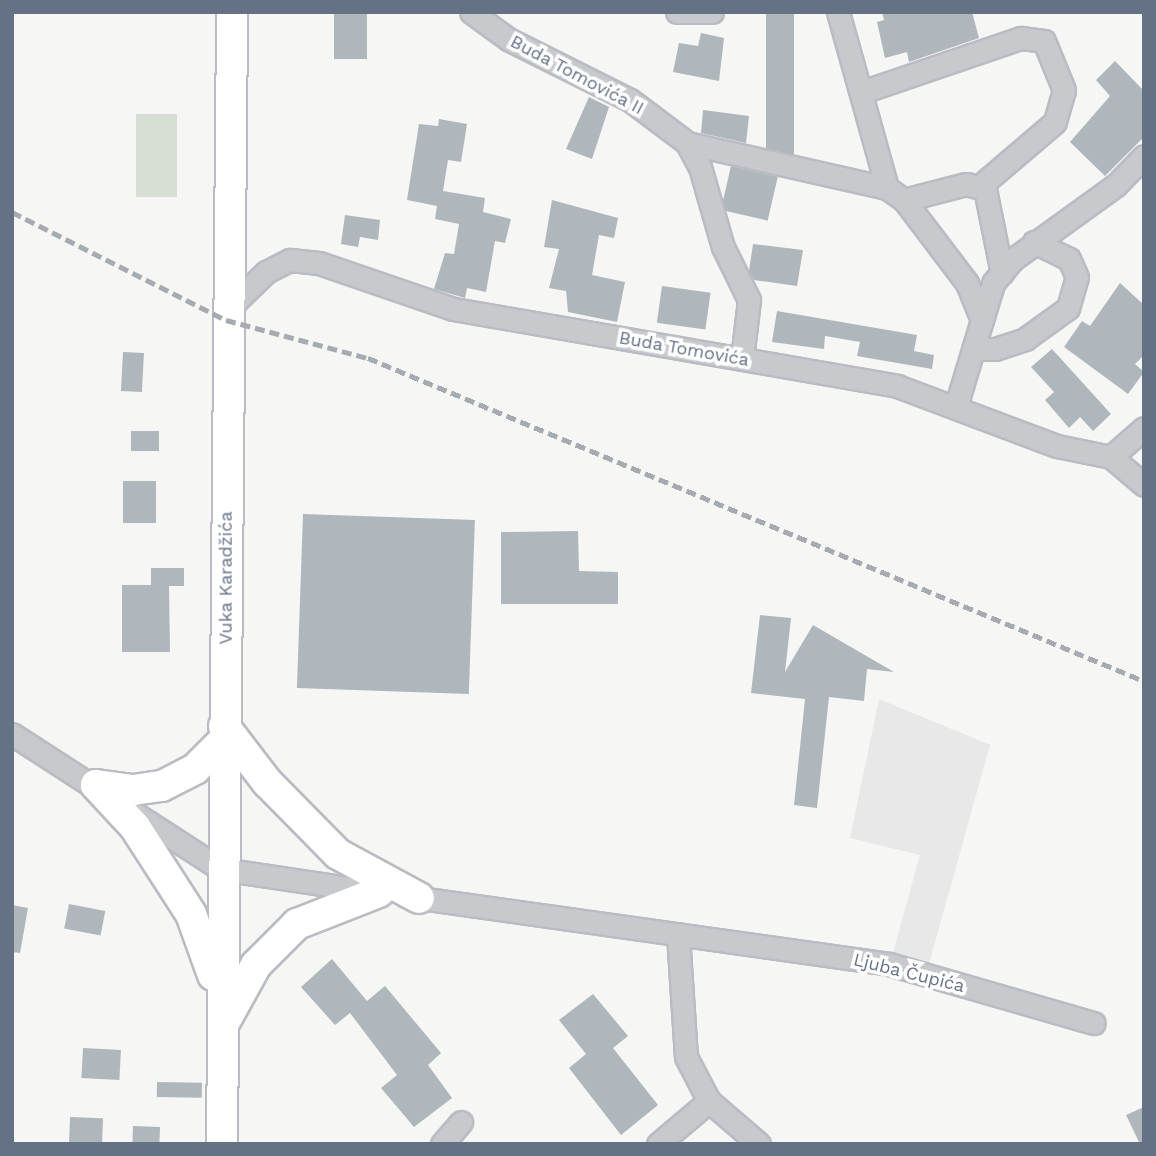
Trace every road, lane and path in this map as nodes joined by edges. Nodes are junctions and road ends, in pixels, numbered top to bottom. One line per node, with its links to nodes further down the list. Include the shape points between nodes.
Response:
1 (232, 12): 13 (street, Vuka Karadžića)
2 (471, 12): 7 (street, Buda Tomovića II, via 509,39 630,100)
3 (677, 12): 4 (street)
4 (712, 12)
5 (838, 12): 6 (street)
6 (862, 92): 9 (street, via 1021,38 1044,41 1064,90 1055,122); 10 (street)
7 (687, 143): 10 (street, Buda Tomovića II); 16 (street, via 700,167 723,247 750,300)
8 (1144, 156): 11 (street, via 1116,185)
9 (980, 186): 10 (street); 12 (street, via 990,193)
10 (895, 194): 14 (street, via 967,283)
11 (1034, 242): 12 (street); 15 (street, via 1069,259 1077,277 1068,307 1025,339 995,349)
12 (1002, 272): 14 (street, via 993,283)
13 (228, 309): 16 (street, Buda Tomovića, via 266,272 290,260 319,263 453,309); 21 (street, Vuka Karadžića)
14 (982, 320): 15 (street)
15 (973, 349): 17 (street)
16 (742, 359): 17 (street, Buda Tomovića, via 897,386)
17 (956, 406): 19 (street, Buda Tomovića, via 1058,446)
18 (1144, 428): 19 (street)
19 (1111, 457): 20 (street)
20 (1144, 485)
21 (224, 733): 23 (street, via 195,769 162,786 133,790); 24 (street, Vuka Karadžića); 26 (street, via 338,854)
22 (12, 734): 23 (street)
23 (96, 785): 24 (street); 28 (street, via 135,827 191,914 211,962)
24 (221, 869): 25 (street, Ljuba Čupića); 28 (street, Vuka Karadžića)
25 (379, 892): 26 (street, Ljuba Čupića); 28 (street, via 297,924 256,965)
26 (419, 898): 27 (street, Ljuba Čupića)
27 (678, 934): 29 (street, Ljuba Čupića, via 889,964); 30 (street, via 686,1057)
28 (223, 1023): 32 (street, Vuka Karadžića)
29 (1094, 1024)
30 (709, 1101): 34 (street); 35 (street)
31 (461, 1122): 33 (street)
32 (222, 1144)
33 (442, 1144)
34 (658, 1144)
35 (759, 1144)

